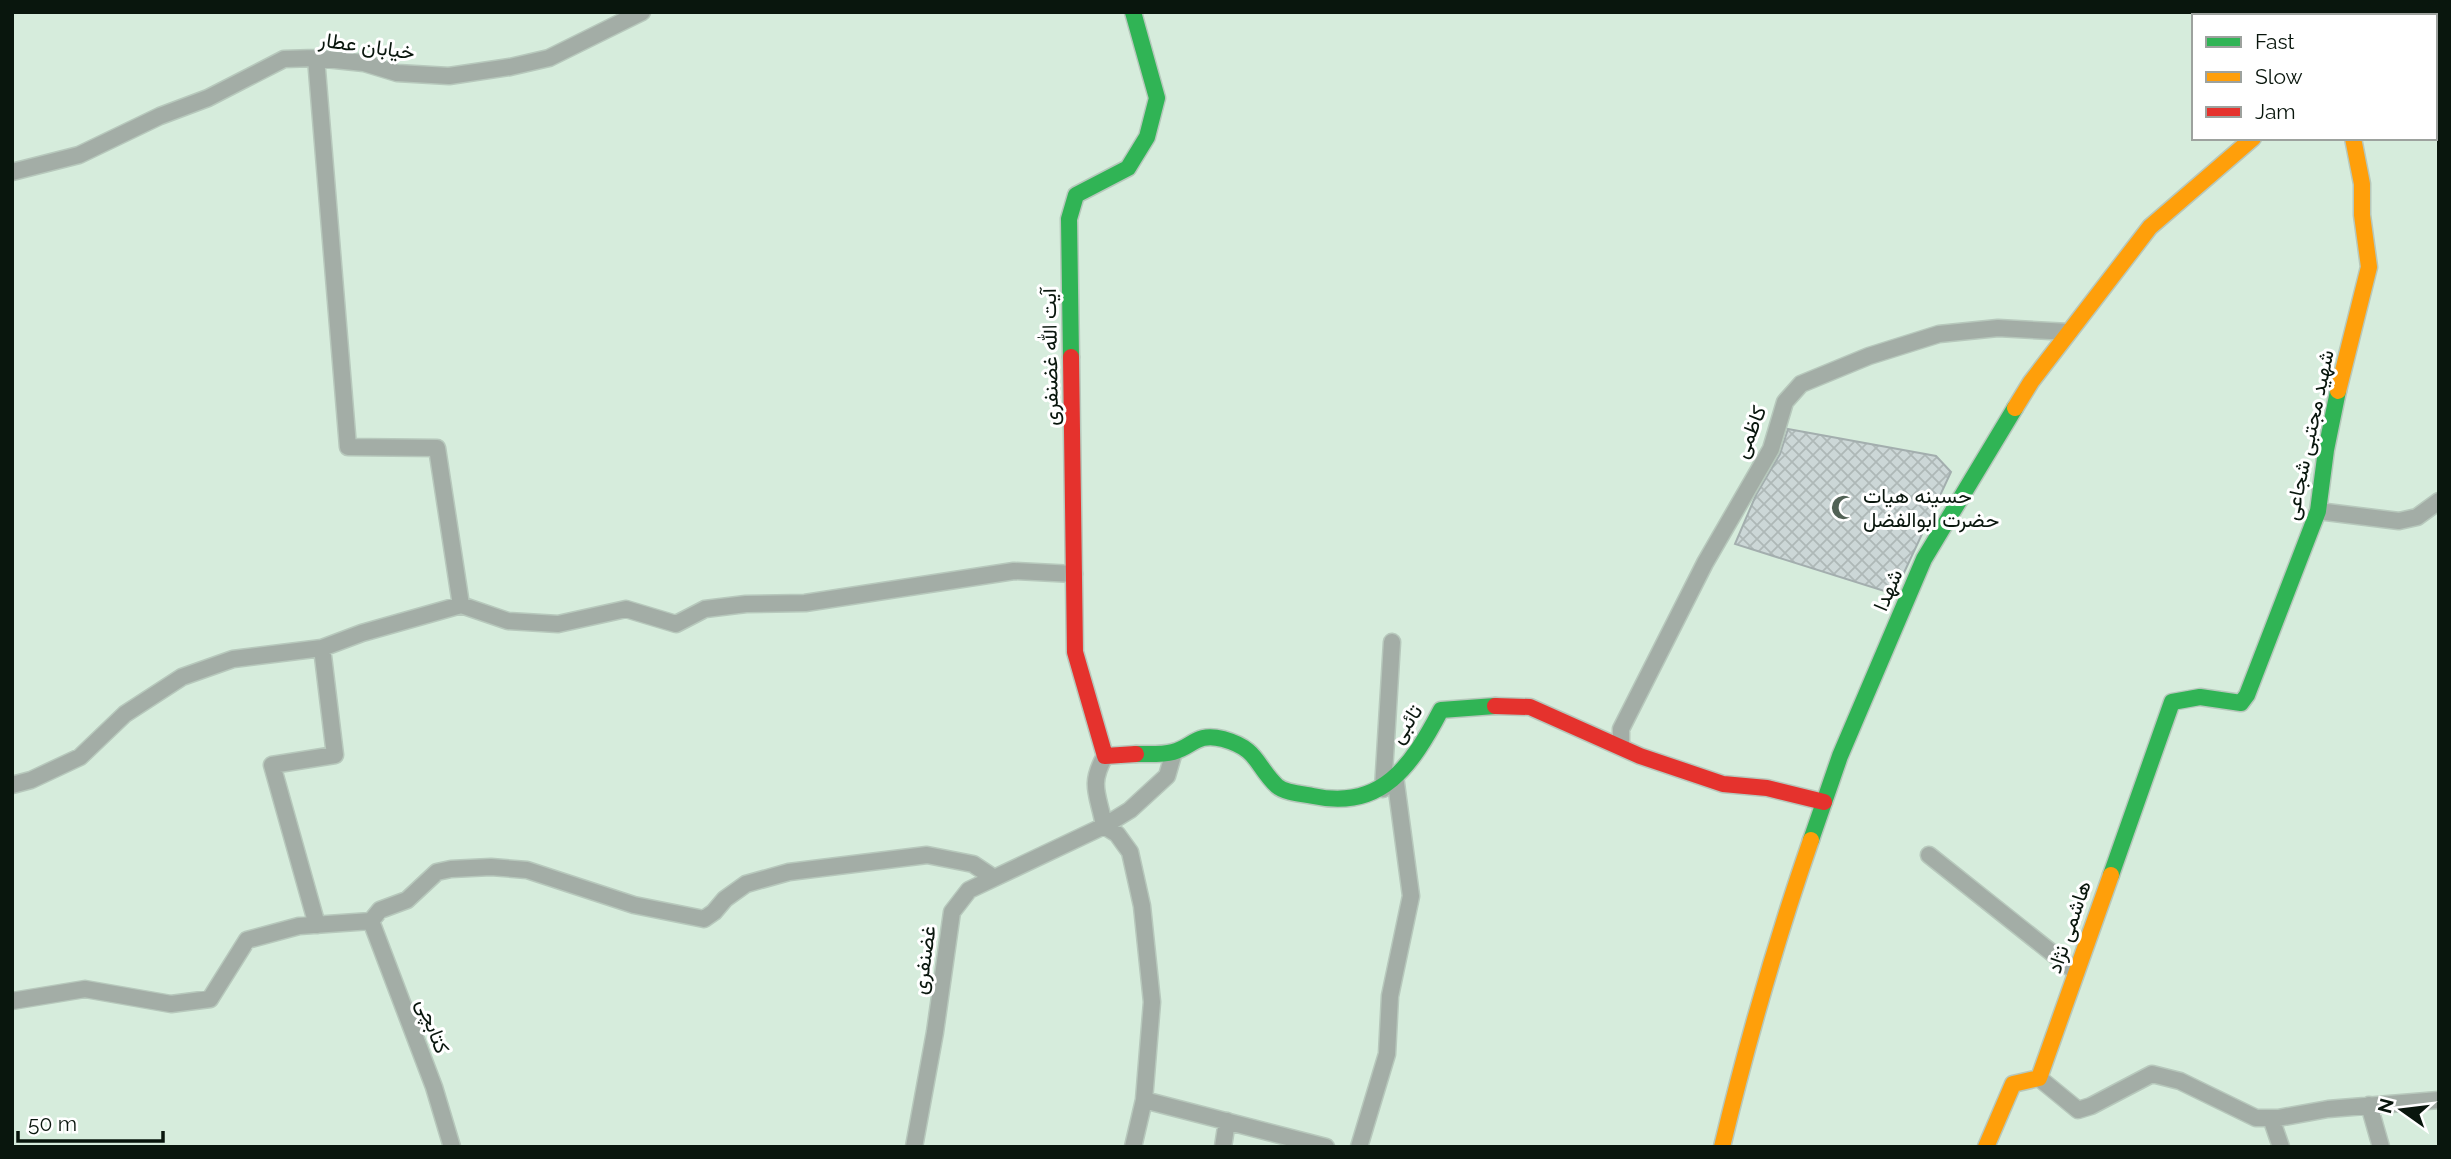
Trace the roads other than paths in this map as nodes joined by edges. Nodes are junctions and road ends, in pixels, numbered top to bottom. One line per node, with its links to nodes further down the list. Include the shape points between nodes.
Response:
1 (642, 12): 3 (street, خیابان عطار, via 549,58 510,68 449,76 397,73 364,63)
2 (1133, 12): 10 (street, آیت الله غضنفری, via 1157,97 1147,137 1128,168 1076,195 1069,219)
3 (316, 58): 6 (street, خیابان عطار, via 284,59 79,155); 11 (street, via 348,447 437,448)
4 (2251, 140): 7 (street, شهدا, via 2150,227)
5 (2353, 140): 9 (street, شهید مجتبی شجاعی, via 2369,267 2339,385)
6 (12, 172)
7 (2069, 332): 15 (street, کاظمی, via 1998,328 1939,334 1801,384 1785,402 1771,449 1704,563 1620,729); 21 (street, شهدا, via 2031,382 1924,559)
8 (2439, 501): 9 (street, via 2417,517 2399,521)
9 (2318, 512): 14 (street, شهید مجتبی شجاعی, via 2247,695 2241,702 2200,697)
10 (1074, 574): 11 (street, via 1014,571 804,603 705,609 676,624 626,609 558,624 508,621); 16 (street, آیت الله غضنفری, via 1075,652)
11 (461, 605): 13 (street)
12 (1392, 642): 20 (street)
13 (322, 648): 19 (street, via 233,659 182,677 125,715 80,757); 26 (street, via 335,755 272,765)
14 (2172, 702): 27 (street, هاشمی نژاد)
15 (1621, 746): 18 (street, تائبی, via 1530,707 1441,710); 21 (street, تائبی, via 1723,784 1767,788)
16 (1102, 749): 17 (street, تائبی); 22 (street, via 1094,789)
17 (1174, 752): 20 (street, تائبی, via 1193,740 1223,739 1251,751 1279,788 1348,800); 22 (street, غضنفری, via 1167,776 1130,810)
18 (1395, 776): 20 (street, تائبی); 40 (street, via 1411,895 1390,996 1387,1054)
19 (12, 785)
20 (1383, 789)
21 (1824, 802): 41 (street, شهدا, via 1784,918)
22 (1104, 826): 24 (street, غضنفری); 30 (street, via 1117,834 1130,852 1142,906 1152,1002)
23 (1929, 855): 27 (street)
24 (994, 878): 25 (street, via 973,864 927,855 789,872 746,884 704,919 634,905 527,870 451,869 437,872 407,900 380,910); 36 (street, غضنفری, via 970,890 952,912)
25 (371, 921): 26 (street); 35 (street, کتابچی)
26 (317, 925): 28 (street, via 247,940 210,999 171,1004 85,989)
27 (2076, 972): 29 (street, هاشمی نژاد)
28 (12, 1001)
29 (2039, 1078): 33 (street, via 2078,1110 2152,1074 2180,1081 2256,1118); 42 (street, via 2013,1084)
30 (1144, 1100): 34 (street); 37 (street)
31 (2439, 1100): 32 (street)
32 (2369, 1105): 33 (street); 44 (street)
33 (2271, 1118): 43 (street)
34 (1227, 1121): 38 (street); 39 (street)
35 (452, 1147)
36 (914, 1147)
37 (1133, 1147)
38 (1223, 1147)
39 (1326, 1147)
40 (1359, 1147)
41 (1722, 1147)
42 (1986, 1147)
43 (2281, 1147)
44 (2381, 1147)

